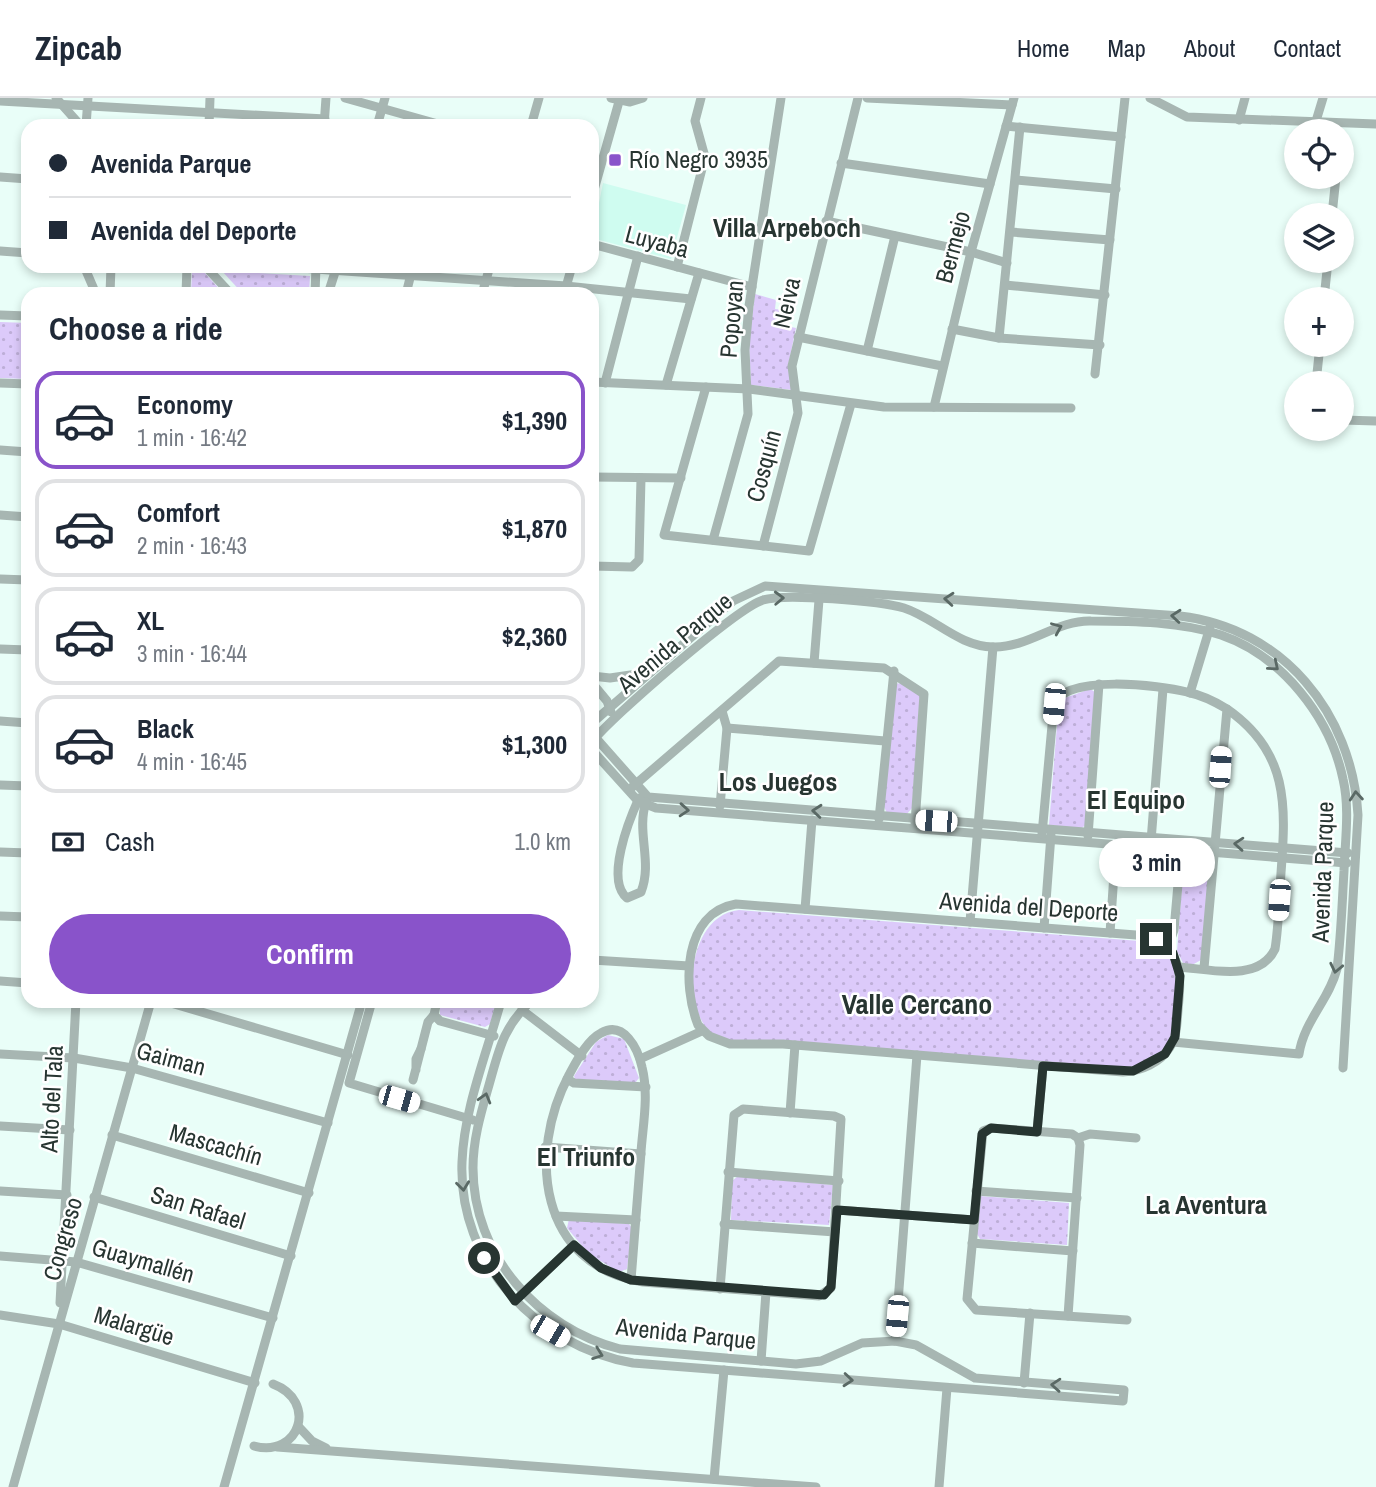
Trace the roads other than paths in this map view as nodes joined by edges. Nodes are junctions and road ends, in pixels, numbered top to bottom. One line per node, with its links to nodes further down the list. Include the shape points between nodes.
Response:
1 (210, 98): 23 (street)
2 (326, 98): 27 (street)
3 (345, 98): 22 (street)
4 (385, 98): 22 (street)
5 (539, 98): 30 (street)
6 (643, 98): 15 (street)
7 (701, 98): 56 (street, via 695,121 705,157)
8 (781, 98): 66 (street, Popoyan)
9 (858, 98): 39 (street, Neiva)
10 (867, 98): 16 (street)
11 (1125, 98): 38 (street)
12 (1150, 98): 18 (street)
13 (1245, 98): 32 (street)
14 (1323, 98): 31 (street)
15 (617, 99): 40 (street)
16 (935, 100): 21 (street)
17 (59, 101): 19 (street); 20 (street); 24 (street)
18 (1168, 101): 32 (street, via 1181,116)
19 (0, 102)
20 (87, 102): 23 (street)
21 (1013, 102): 35 (street, Bermejo)
22 (382, 108): 28 (street); 29 (street)
23 (209, 113): 25 (street); 26 (street)
24 (77, 119)
25 (209, 119)
26 (286, 119)
27 (324, 119)
28 (379, 119)
29 (420, 119)
30 (533, 119)
31 (1317, 119)
32 (1239, 120): 33 (street)
33 (1284, 121)
34 (1376, 124): 36 (street)
35 (1006, 125): 37 (street); 44 (street, Bermejo)
36 (1354, 126)
37 (1020, 127): 38 (street); 43 (street)
38 (1121, 137): 45 (street)
39 (841, 163): 44 (street); 46 (street, Neiva)
40 (599, 170)
41 (0, 177): 42 (street)
42 (21, 178)
43 (1016, 180): 45 (street); 47 (street)
44 (990, 184): 53 (street, Bermejo)
45 (1116, 188): 49 (street)
46 (826, 221): 48 (street); 74 (street, Neiva)
47 (1011, 232): 49 (street); 55 (street)
48 (895, 236): 53 (street); 77 (street)
49 (1110, 240): 69 (street)
50 (599, 246): 54 (street, Luyaba)
51 (0, 251): 52 (street)
52 (21, 252)
53 (971, 252): 55 (street); 73 (street, Bermejo)
54 (638, 256): 56 (street, Luyaba); 68 (street)
55 (1007, 263): 62 (street)
56 (677, 267): 60 (street, Luyaba)
57 (212, 273): 63 (street)
58 (434, 273): 61 (street)
59 (488, 273): 61 (street)
60 (699, 273): 66 (street, Luyaba); 70 (street)
61 (486, 280): 64 (street); 65 (street)
62 (1005, 285): 69 (street); 75 (street)
63 (224, 287)
64 (484, 287)
65 (541, 287)
66 (752, 287): 86 (street, Popoyan, via 745,350)
67 (599, 291): 68 (street)
68 (630, 292): 70 (street); 82 (street)
69 (1105, 295): 76 (street)
70 (691, 299): 84 (street)
71 (0, 315): 72 (street)
72 (21, 316)
73 (952, 329): 75 (street); 78 (street, Bermejo)
74 (798, 337): 77 (street); 87 (street, Neiva, via 792,366)
75 (999, 338): 76 (street)
76 (1100, 345): 79 (street)
77 (867, 351): 78 (street)
78 (942, 366): 89 (street, Bermejo)
79 (1096, 374)
80 (599, 382): 82 (street)
81 (0, 383): 83 (street)
82 (606, 383): 84 (street)
83 (21, 384)
84 (667, 385): 85 (street)
85 (706, 387): 86 (street); 97 (street)
86 (748, 389): 87 (street); 100 (street, Popoyan, via 748,414)
87 (796, 395): 88 (street); 101 (street, Cosquín, via 798,413)
88 (851, 404): 89 (street); 101 (street, via 812,547 804,552)
89 (934, 407): 90 (street)
90 (1071, 408)
91 (1354, 420): 92 (street)
92 (1376, 421)
93 (0, 450): 94 (street)
94 (21, 452)
95 (599, 477): 96 (street)
96 (640, 478): 97 (street); 102 (street, via 639,561 632,567)
97 (681, 478): 100 (street, via 664,535)
98 (0, 515): 99 (street)
99 (21, 516)
100 (713, 540): 101 (street)
101 (762, 546)
102 (599, 566)
103 (0, 579): 104 (street)
104 (21, 580)
105 (819, 600): 108 (street, Avenida Parque, via 903,608 954,636); 112 (street); 113 (street, Avenida Parque, one-way to 105, via 748,605 772,598)
106 (1212, 621): 107 (street); 111 (street, Avenida Parque, one-way to 111, via 765,586 733,601); 153 (street, Avenida Parque, one-way to 106, via 1355,781 1339,732 1321,701 1273,650)
107 (1209, 632): 108 (street, Avenida Parque, one-way to 107, via 1025,643 1082,621); 120 (street); 150 (street, Avenida Parque, one-way to 150, via 1236,641 1265,659 1317,714 1343,778)
108 (993, 647): 141 (street)
109 (0, 649): 110 (street)
110 (21, 650)
111 (665, 660): 113 (street); 114 (street, Avenida Parque)
112 (814, 663): 115 (street); 123 (street, via 779,661)
113 (673, 669): 126 (street, Avenida Parque)
114 (653, 671): 116 (street); 121 (street, Avenida Parque)
115 (894, 671): 130 (street); 140 (street, via 924,694)
116 (599, 677)
117 (1099, 684): 118 (street); 142 (street, via 1085,685 1054,701); 143 (street)
118 (1163, 689): 120 (street); 144 (street)
119 (599, 693): 121 (street)
120 (1190, 693): 122 (street)
121 (610, 708): 124 (street, Avenida Parque); 126 (street)
122 (1227, 709): 146 (street); 147 (street, via 1254,732 1273,762 1285,805)
123 (722, 711): 128 (street); 135 (street)
124 (599, 717)
125 (0, 721): 127 (street)
126 (612, 721): 129 (street, Avenida Parque)
127 (21, 722)
128 (727, 728): 130 (street); 137 (street)
129 (599, 733)
130 (886, 741): 139 (street)
131 (599, 747): 135 (street)
132 (599, 757): 135 (street)
133 (0, 785): 134 (street)
134 (21, 786)
135 (632, 788): 136 (street)
136 (643, 799): 136 (street, via 618,864 621,890 627,898 641,892 646,877); 137 (street)
137 (720, 808): 138 (street); 139 (street, one-way to 137)
138 (812, 820): 139 (street); 155 (street)
139 (879, 821): 140 (street)
140 (915, 824): 141 (street)
141 (978, 829): 142 (street); 158 (street)
142 (1047, 834): 143 (street); 159 (street)
143 (1088, 837): 144 (street); 145 (street)
144 (1151, 842): 145 (street); 146 (street); 148 (street)
145 (1116, 844): 160 (street)
146 (1214, 847): 147 (street, one-way to 146); 148 (street); 152 (street); 165 (street)
147 (1283, 847): 150 (street); 152 (street)
148 (1181, 849): 161 (street, via 1174,930)
149 (0, 852): 151 (street)
150 (1345, 852): 153 (street); 154 (street, Avenida Parque)
151 (21, 853)
152 (1282, 858): 154 (street); 165 (street, via 1276,942 1270,957 1248,971)
153 (1356, 859): 154 (street); 190 (street, Avenida Parque)
154 (1344, 863): 180 (street, Avenida Parque, one-way to 180, via 1337,969 1309,1021 1299,1054)
155 (805, 909): 158 (street, Avenida del Deporte); 163 (street, Avenida del Deporte, via 736,904 722,908 704,923)
156 (0, 916): 157 (street)
157 (21, 917)
158 (970, 922): 159 (street, Avenida del Deporte)
159 (1044, 928): 160 (street, Avenida del Deporte)
160 (1110, 933): 161 (street, Avenida del Deporte, via 1149,936)
161 (1168, 947): 164 (street)
162 (599, 960): 163 (street)
163 (689, 966): 177 (street, Avenida del Deporte, via 693,1009)
164 (1179, 967): 165 (street); 180 (street)
165 (1204, 968)
166 (0, 981): 167 (street)
167 (21, 982)
168 (76, 1008): 186 (street, Alto del Tala)
169 (149, 1008): 189 (street, Congreso)
170 (188, 1008): 183 (street)
171 (360, 1008): 183 (street)
172 (370, 1008): 195 (street, via 349,1079 353,1086)
173 (436, 1008): 176 (street)
174 (499, 1008): 178 (street, Avenida Parque)
175 (522, 1010): 179 (street, Avenida Parque); 185 (street)
176 (434, 1015): 178 (street, via 440,1021); 191 (street)
177 (702, 1031): 181 (street, via 730,1044); 187 (street)
178 (492, 1035): 179 (street); 195 (street, Avenida Parque)
179 (502, 1040): 196 (street, Avenida Parque, one-way to 179)
180 (1173, 1042): 188 (street, via 1161,1058 1133,1071)
181 (795, 1045): 184 (street); 194 (street)
182 (0, 1054): 186 (street, Gaiman)
183 (348, 1055): 197 (street)
184 (917, 1055): 188 (street); 215 (street)
185 (582, 1056): 187 (street, via 596,1035 612,1030 627,1037); 192 (street)
186 (74, 1058): 189 (street, Gaiman); 199 (street, Alto del Tala)
187 (640, 1059): 193 (street)
188 (1043, 1066): 200 (street)
189 (132, 1068): 197 (street, Gaiman); 201 (street, Congreso)
190 (1343, 1068)
191 (414, 1075)
192 (567, 1079): 193 (street); 204 (street, via 553,1110)
193 (646, 1087): 205 (street)
194 (790, 1113): 206 (street, via 737,1111); 207 (street, via 841,1119)
195 (468, 1119): 196 (street); 232 (street, Avenida Parque, one-way to 232, via 462,1174 470,1222 484,1258)
196 (478, 1121): 231 (street, Avenida Parque, via 473,1171 478,1212 491,1247)
197 (328, 1123): 210 (street)
198 (0, 1126): 199 (street)
199 (70, 1130): 211 (street, Alto del Tala)
200 (1037, 1132): 202 (street); 209 (street, via 984,1131)
201 (113, 1135): 210 (street, Mascachín); 212 (street, Congreso)
202 (1078, 1138): 203 (street, via 1090,1134); 213 (street)
203 (1136, 1138)
204 (545, 1147): 205 (street); 216 (street, via 545,1180)
205 (641, 1154): 217 (street)
206 (728, 1172): 207 (street); 219 (street)
207 (839, 1181): 214 (street)
208 (0, 1191): 211 (street)
209 (976, 1191): 213 (street); 218 (street)
210 (309, 1193): 225 (street)
211 (66, 1195): 226 (street, Alto del Tala)
212 (94, 1197): 225 (street, San Rafael); 227 (street, Congreso)
213 (1077, 1198): 223 (street)
214 (837, 1210): 215 (street); 220 (street)
215 (905, 1215): 218 (street); 239 (street)
216 (555, 1216): 217 (street); 222 (street)
217 (636, 1220): 228 (street)
218 (974, 1220): 221 (street)
219 (724, 1224): 220 (street); 229 (street)
220 (835, 1232): 230 (street, via 827,1293)
221 (972, 1243): 223 (street); 233 (street, via 970,1306)
222 (574, 1245): 228 (street, via 601,1268); 231 (street)
223 (1073, 1251): 235 (street)
224 (0, 1256): 226 (street, Guaymallén)
225 (291, 1256): 236 (street)
226 (63, 1260): 227 (street, Guaymallén); 238 (street, Alto del Tala)
227 (76, 1262): 236 (street, Guaymallén); 238 (street, Congreso)
228 (631, 1280): 229 (street)
229 (720, 1289): 230 (street)
230 (766, 1292): 240 (street)
231 (523, 1293): 232 (street); 240 (street, Avenida Parque, via 559,1323 607,1345)
232 (515, 1301): 242 (street, Avenida Parque, one-way to 242, via 550,1331 606,1357)
233 (1030, 1313): 235 (street); 246 (street)
234 (0, 1315): 238 (street, Malargüe)
235 (1068, 1316): 237 (street)
236 (273, 1318): 245 (street)
237 (1127, 1321)
238 (59, 1324): 245 (street, Malargüe); 255 (street, Congreso)
239 (895, 1341): 241 (street, Avenida Parque, via 862,1343); 244 (street, Avenida Parque, via 916,1345)
240 (761, 1361): 241 (street, Avenida Parque)
241 (812, 1363): 243 (street)
242 (724, 1370): 243 (street, Avenida Parque); 254 (street)
243 (810, 1377): 248 (street, Avenida Parque, one-way to 248)
244 (975, 1378): 246 (street, Avenida Parque); 249 (street)
245 (255, 1383): 256 (street)
246 (1024, 1383): 249 (street, Avenida Parque, one-way to 246, via 1124,1401 1124,1390)
247 (273, 1384): 250 (street, via 283,1387 297,1404)
248 (947, 1388): 249 (street, Avenida Parque); 258 (street)
249 (974, 1391)
250 (298, 1426): 252 (street, via 293,1436); 253 (street)
251 (254, 1446): 252 (street)
252 (277, 1447): 253 (street)
253 (330, 1451): 254 (street)
254 (714, 1479): 257 (street)
255 (13, 1487)
256 (224, 1487)
257 (816, 1487)
258 (939, 1487)

